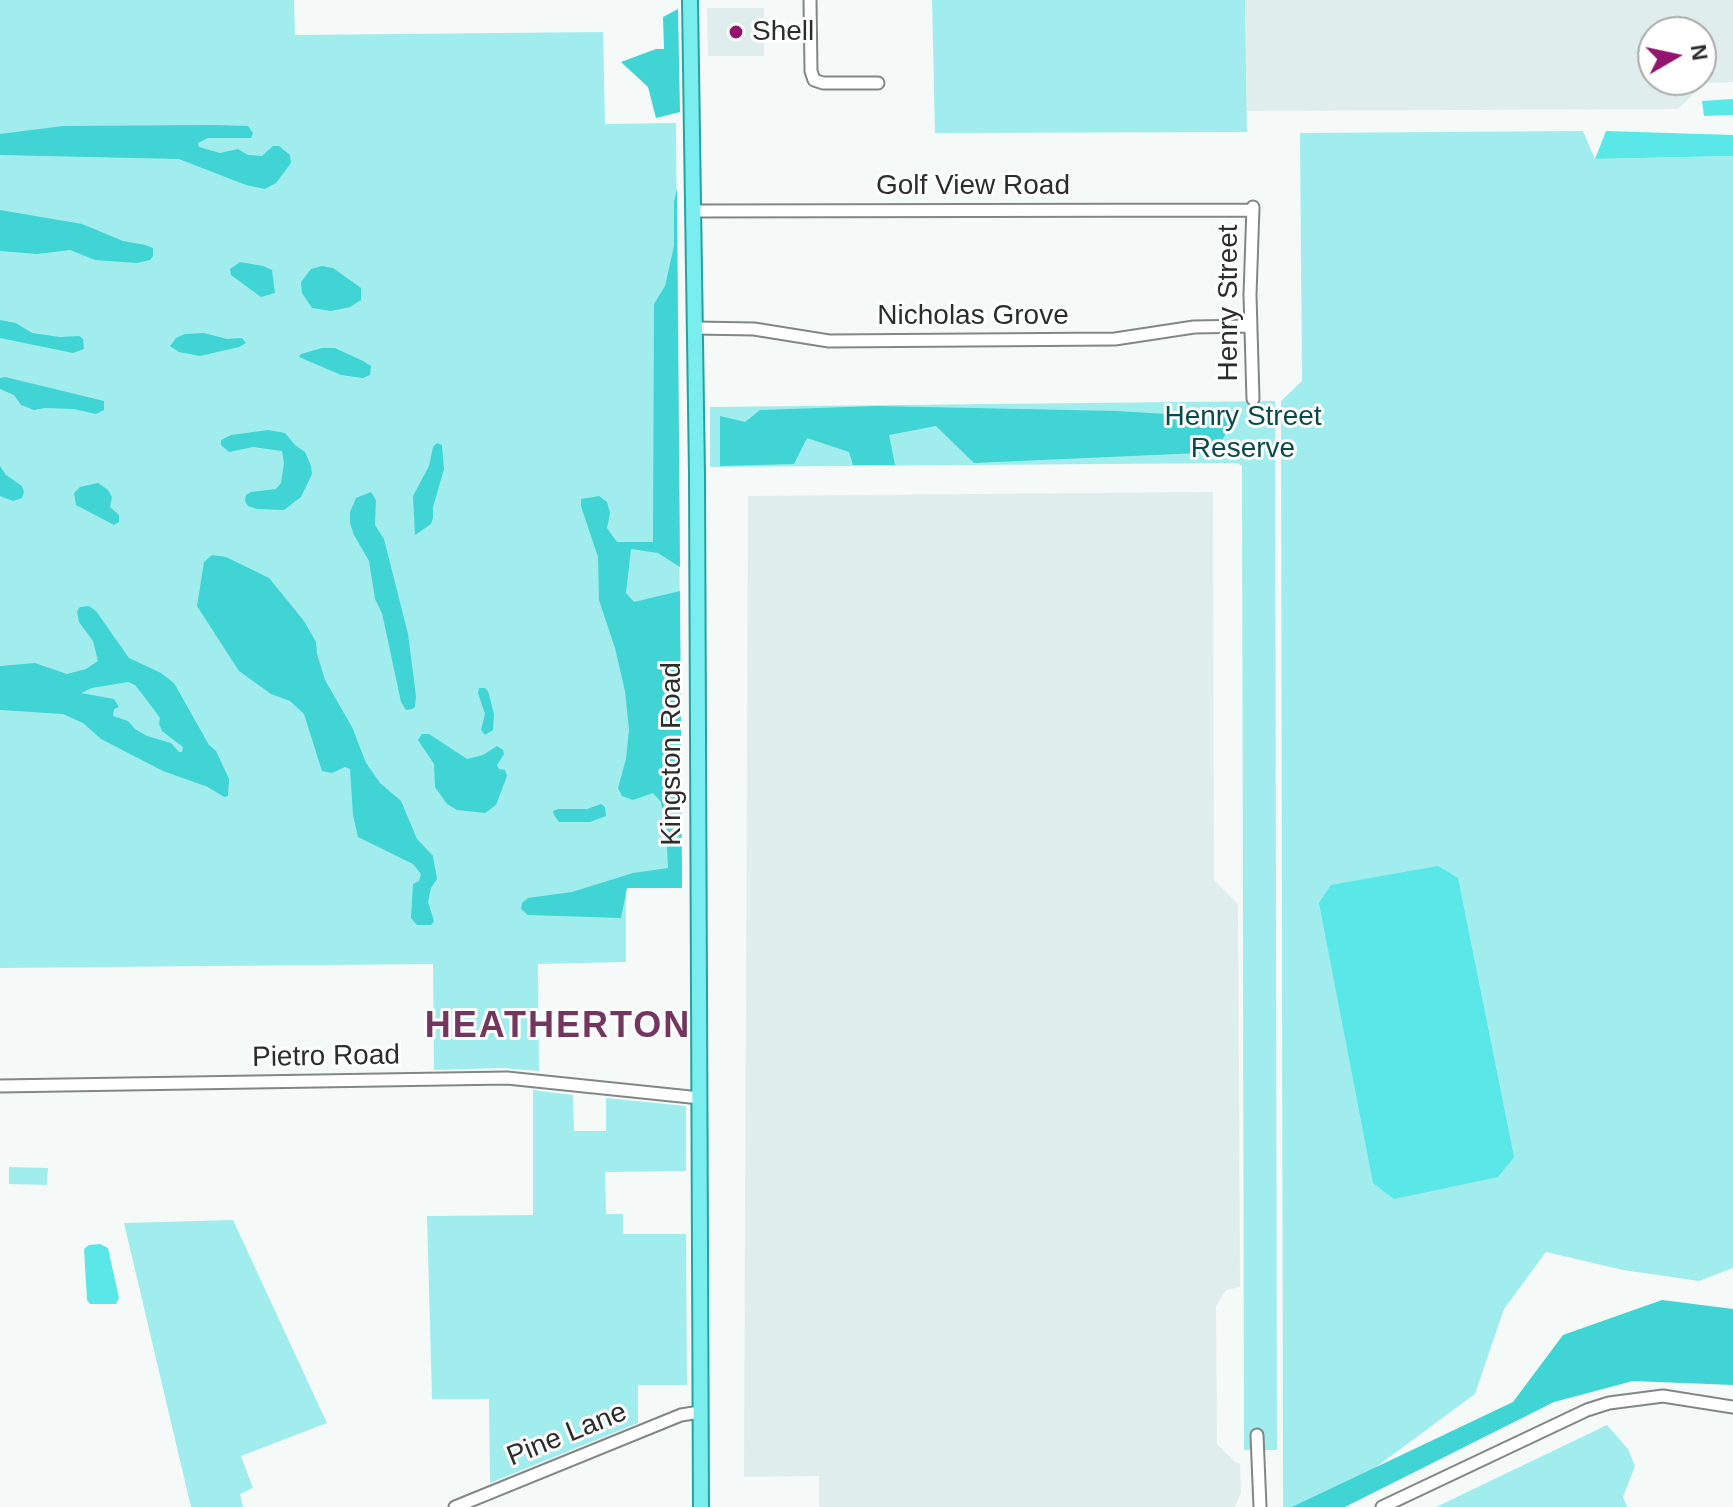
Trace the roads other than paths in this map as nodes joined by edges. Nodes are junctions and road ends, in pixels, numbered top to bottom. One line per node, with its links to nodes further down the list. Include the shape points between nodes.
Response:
1 (690, 0): 5 (main road, Kingston Road)
2 (810, 0): 3 (street, via 814,80)
3 (878, 83)
4 (1253, 208): 5 (street, Golf View Road); 6 (street, Henry Street)
5 (694, 211): 7 (main road, Kingston Road)
6 (1251, 326): 7 (street, Nicholas Grove, via 1194,327 1115,339 861,341); 8 (street, Henry Street)
7 (695, 328): 10 (main road, Kingston Road)
8 (1253, 399)
9 (0, 1086): 10 (street, Pietro Road, via 507,1078)
10 (700, 1098): 12 (main road, Kingston Road)
11 (1733, 1407): 17 (street, via 1663,1396 1599,1406)
12 (700, 1412): 14 (street, Pine Lane, via 681,1415); 15 (main road, Kingston Road)
13 (1257, 1435): 16 (street)
14 (455, 1507)
15 (701, 1507)
16 (1260, 1507)
17 (1382, 1507)

